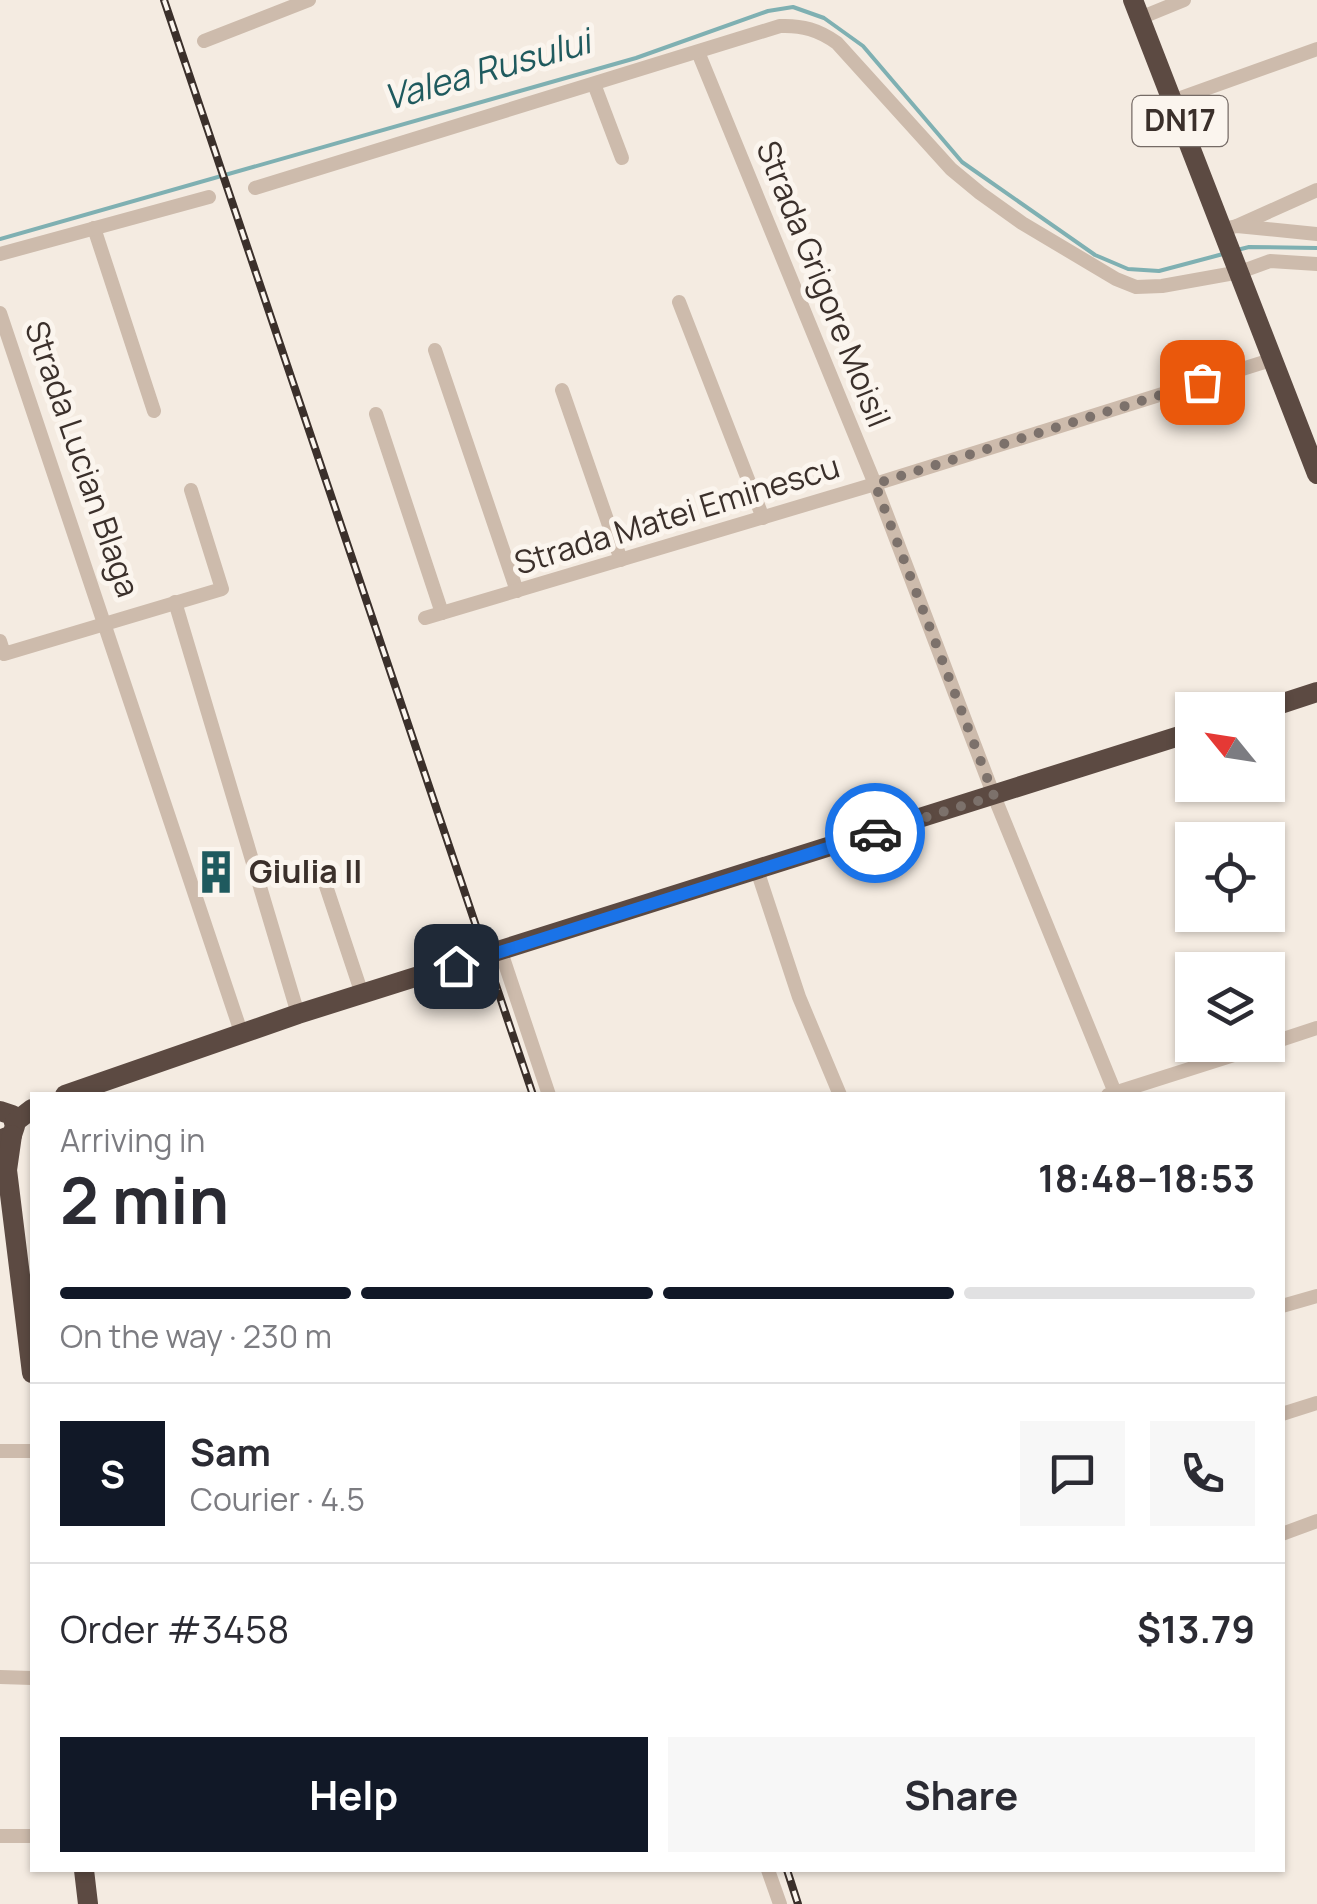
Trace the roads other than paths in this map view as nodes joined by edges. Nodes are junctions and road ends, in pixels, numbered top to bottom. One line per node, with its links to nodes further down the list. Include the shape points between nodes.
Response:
1 (309, 0): 4 (street)
2 (1184, 0): 3 (street)
3 (1136, 9): 8 (highway, DN17)
4 (204, 41)
5 (1317, 49): 8 (street)
6 (698, 52): 7 (street); 18 (street, via 780,26 825,34 952,169 1093,267 1136,287 1187,283); 27 (street, Strada Grigore Moisil)
7 (594, 84): 9 (street); 10 (street)
8 (1172, 101): 14 (highway, DN17)
9 (622, 158)
10 (255, 188)
11 (1317, 190): 14 (street, via 1254,215)
12 (210, 197): 13 (street)
13 (94, 228): 16 (street); 24 (street)
14 (1229, 233): 15 (street); 18 (highway, DN17)
15 (1317, 234)
16 (0, 254)
17 (1317, 264): 18 (street, via 1270,261)
18 (1238, 268): 22 (highway, DN17)
19 (679, 302): 29 (street)
20 (0, 313): 35 (street, Strada Lucian Blaga)
21 (435, 350): 31 (street)
22 (1271, 360): 26 (highway, DN17); 27 (street, Strada Matei Eminescu)
23 (562, 390): 30 (street)
24 (154, 411)
25 (376, 414): 33 (street)
26 (1317, 474)
27 (875, 484): 29 (street, Strada Matei Eminescu); 40 (street, Strada Grigore Moisil)
28 (191, 490): 32 (street, Strada Lucian Blaga, via 222,590)
29 (762, 518): 30 (street, Strada Matei Eminescu)
30 (621, 560): 31 (street, Strada Matei Eminescu)
31 (516, 591): 33 (street, Strada Matei Eminescu)
32 (174, 602): 35 (street, Strada Lucian Blaga); 45 (street, Strada Lucian Blaga)
33 (442, 613): 34 (street, Strada Matei Eminescu)
34 (425, 618)
35 (106, 625): 36 (street, Strada Lucian Blaga, via 4,654); 47 (street, Strada Lucian Blaga)
36 (0, 641)
37 (1317, 692): 38 (highway)
38 (1285, 702)
39 (1175, 737): 40 (highway)
40 (994, 796): 41 (highway); 53 (street, Strada Grigore Moisil)
41 (758, 870): 43 (highway); 52 (street)
42 (320, 871): 44 (street)
43 (501, 952): 44 (highway); 51 (street)
44 (362, 994): 45 (highway)
45 (298, 1014): 47 (highway)
46 (1317, 1028): 48 (street)
47 (240, 1032): 50 (highway)
48 (1285, 1039)
49 (1213, 1062): 54 (street)
50 (73, 1092)
51 (548, 1092)
52 (839, 1092)
53 (1112, 1092)
54 (1119, 1092)
55 (12, 1128): 56 (highway)
56 (8, 1238): 59 (highway)
57 (1317, 1296): 58 (street)
58 (1285, 1305)
59 (30, 1362)
60 (1317, 1403): 61 (street)
61 (1285, 1413)
62 (0, 1451): 63 (street)
63 (30, 1451)
64 (1317, 1521): 65 (street)
65 (1285, 1533)
66 (0, 1677): 67 (street)
67 (30, 1678)
68 (0, 1836): 69 (street)
69 (30, 1836)
70 (84, 1872): 72 (highway)
71 (769, 1872): 73 (street)
72 (88, 1904)
73 (780, 1904)

